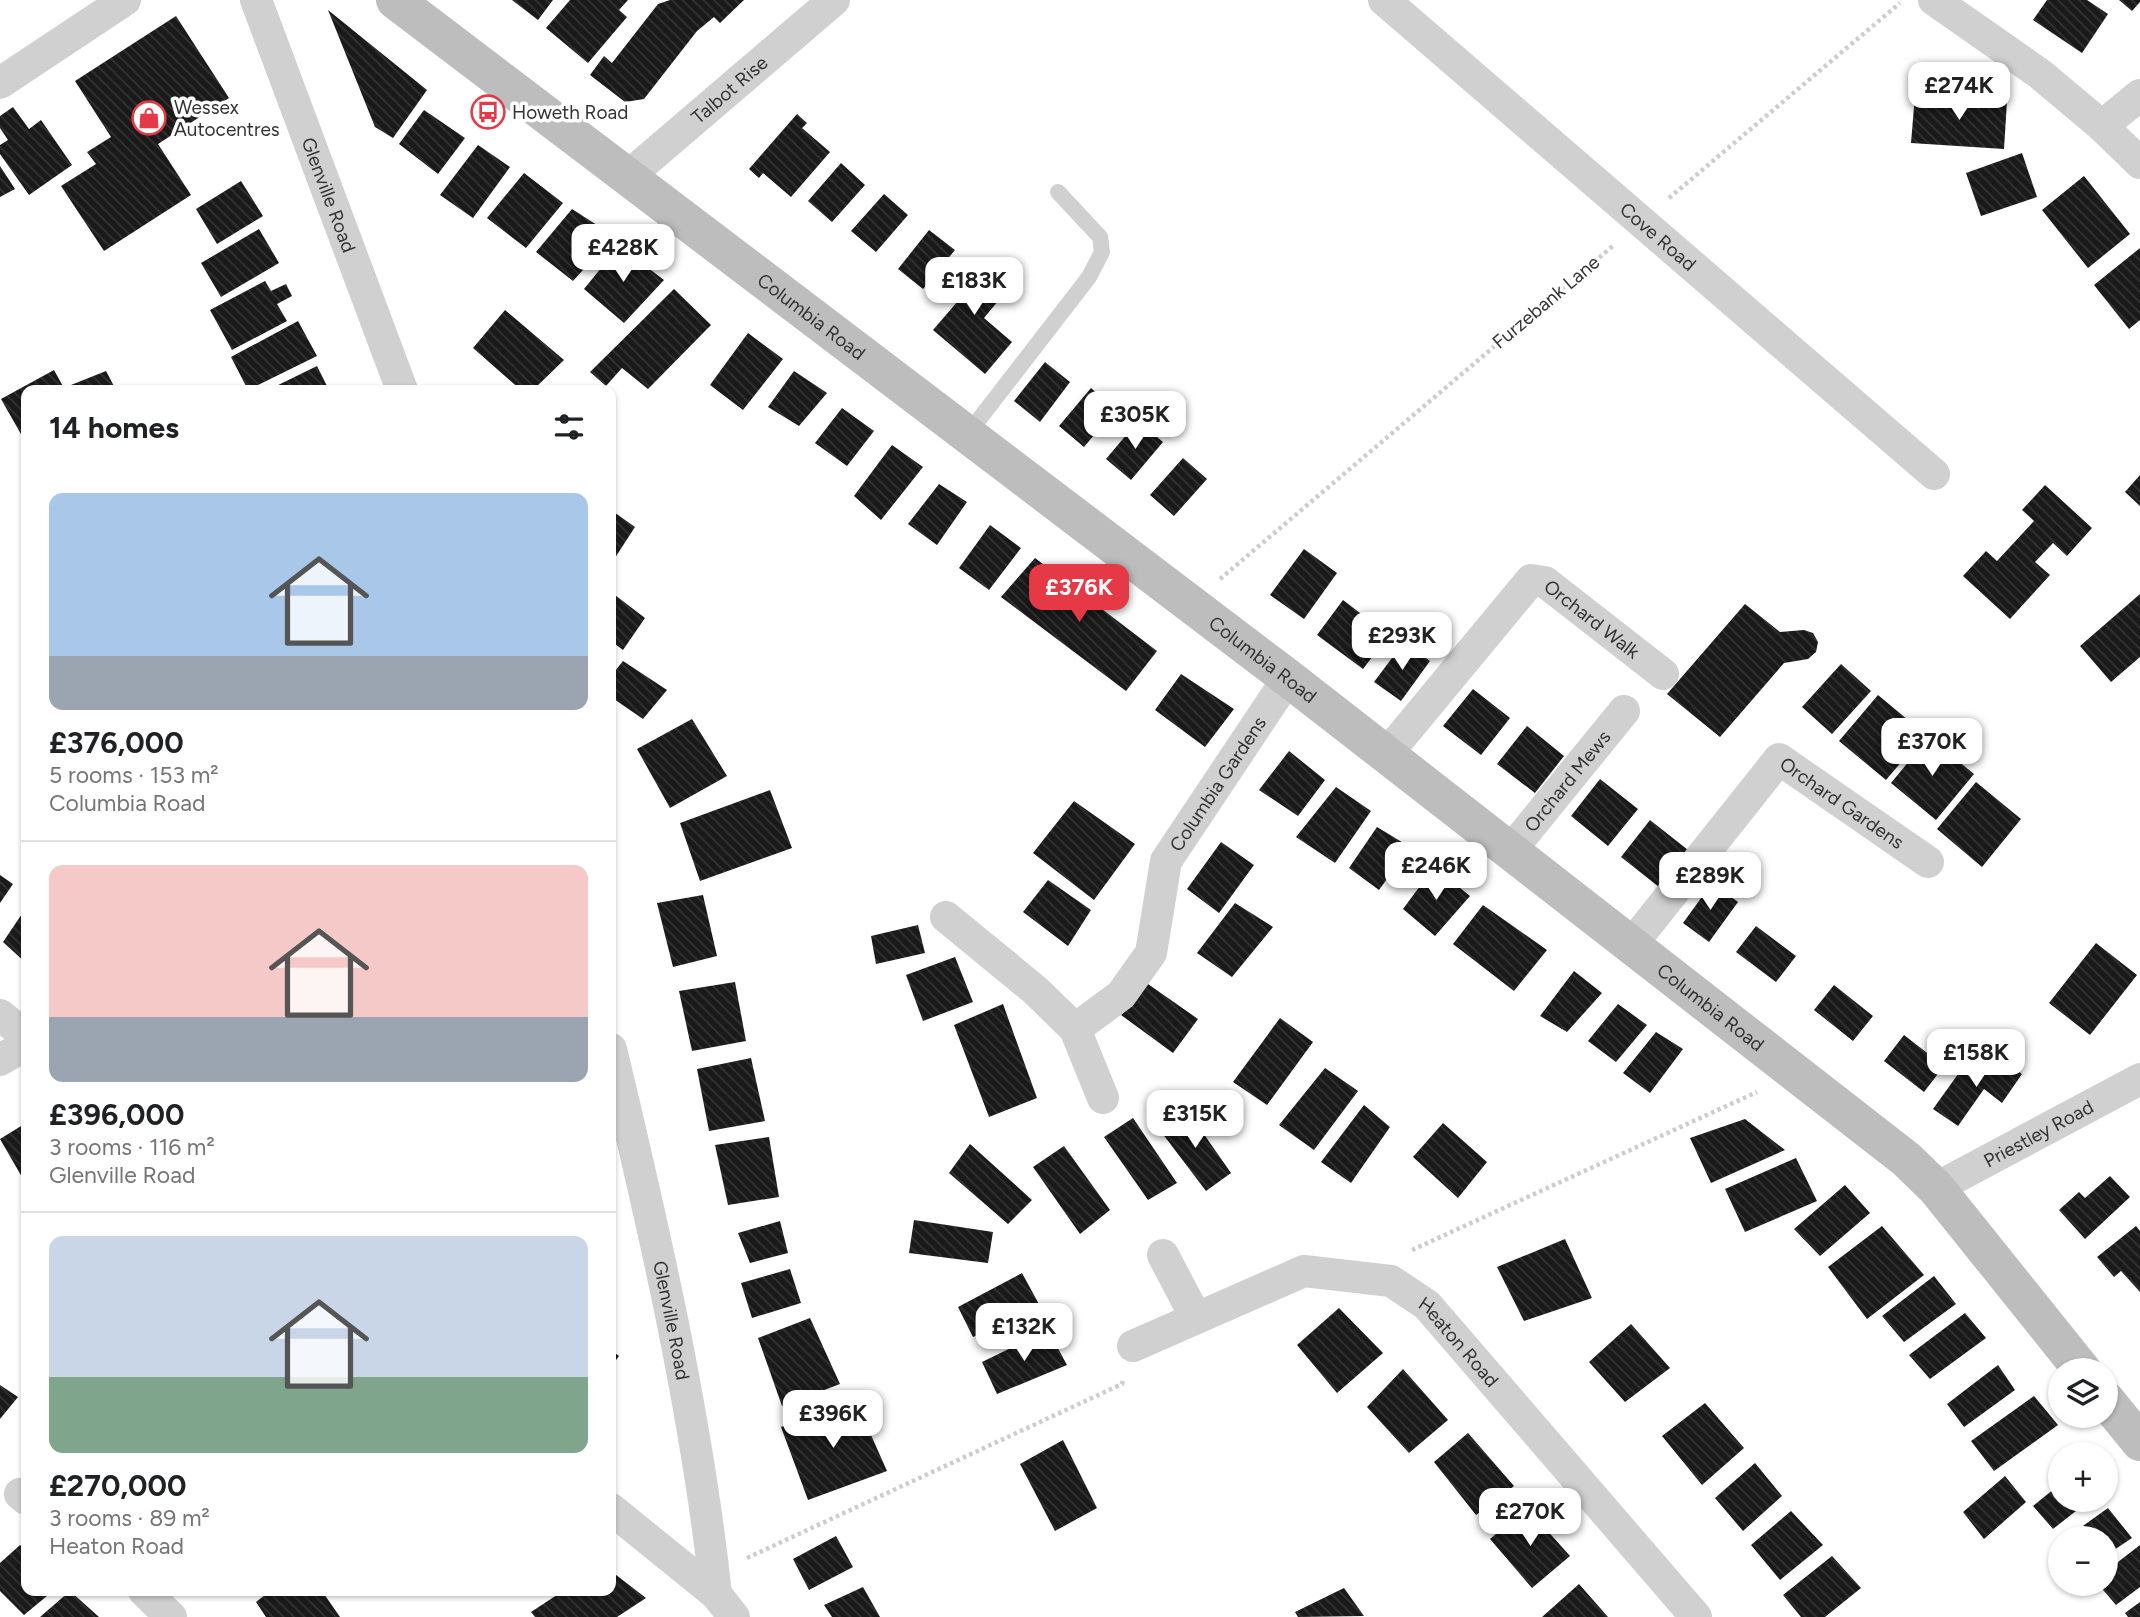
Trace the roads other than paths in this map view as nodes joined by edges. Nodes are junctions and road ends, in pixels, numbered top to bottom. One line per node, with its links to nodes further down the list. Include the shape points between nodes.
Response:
1 (125, 0): 7 (street)
2 (256, 0): 13 (street, Glenville Road)
3 (395, 0): 11 (street, Columbia Road)
4 (834, 0): 11 (street, Talbot Rise)
5 (1384, 0): 15 (street, Cove Road)
6 (1934, 0): 9 (street, via 2040,74)
7 (0, 83)
8 (2140, 95): 9 (street)
9 (2102, 126): 10 (street)
10 (2140, 163)
11 (626, 178): 14 (street, Columbia Road)
12 (1058, 192): 14 (lane, via 1100,237 1102,252 1089,277)
13 (400, 385)
14 (967, 435): 17 (street, Columbia Road)
15 (1934, 474)
16 (1663, 674): 19 (street, Orchard Walk, via 1545,582 1531,580)
17 (1288, 678): 19 (street, Columbia Road); 25 (street, Columbia Gardens, via 1166,861 1151,953 1121,995)
18 (1624, 711): 20 (street, Orchard Mews)
19 (1386, 755): 20 (street, Columbia Road)
20 (1511, 850): 23 (street, Columbia Road)
21 (1928, 862): 23 (street, Orchard Gardens, via 1779,759)
22 (946, 917): 25 (street, via 1035,989)
23 (1632, 944): 32 (street, Columbia Road, via 1906,1159)
24 (0, 1015): 26 (street)
25 (1075, 1029): 31 (street)
26 (21, 1032)
27 (21, 1048): 28 (street)
28 (0, 1059)
29 (616, 1070): 40 (street, Glenville Road, via 654,1230)
30 (2140, 1079): 32 (street, Priestley Road)
31 (1103, 1098)
32 (1936, 1188): 36 (street, Columbia Road)
33 (1163, 1255): 34 (street)
34 (1196, 1318): 35 (street, Heaton Road); 43 (street, Heaton Road, via 1304,1271 1391,1281 1427,1305)
35 (1133, 1346)
36 (2072, 1358)
37 (2118, 1415): 38 (street)
38 (2140, 1442)
39 (616, 1513): 40 (street)
40 (721, 1595)
41 (149, 1596): 42 (street)
42 (171, 1617)
43 (1696, 1617)

